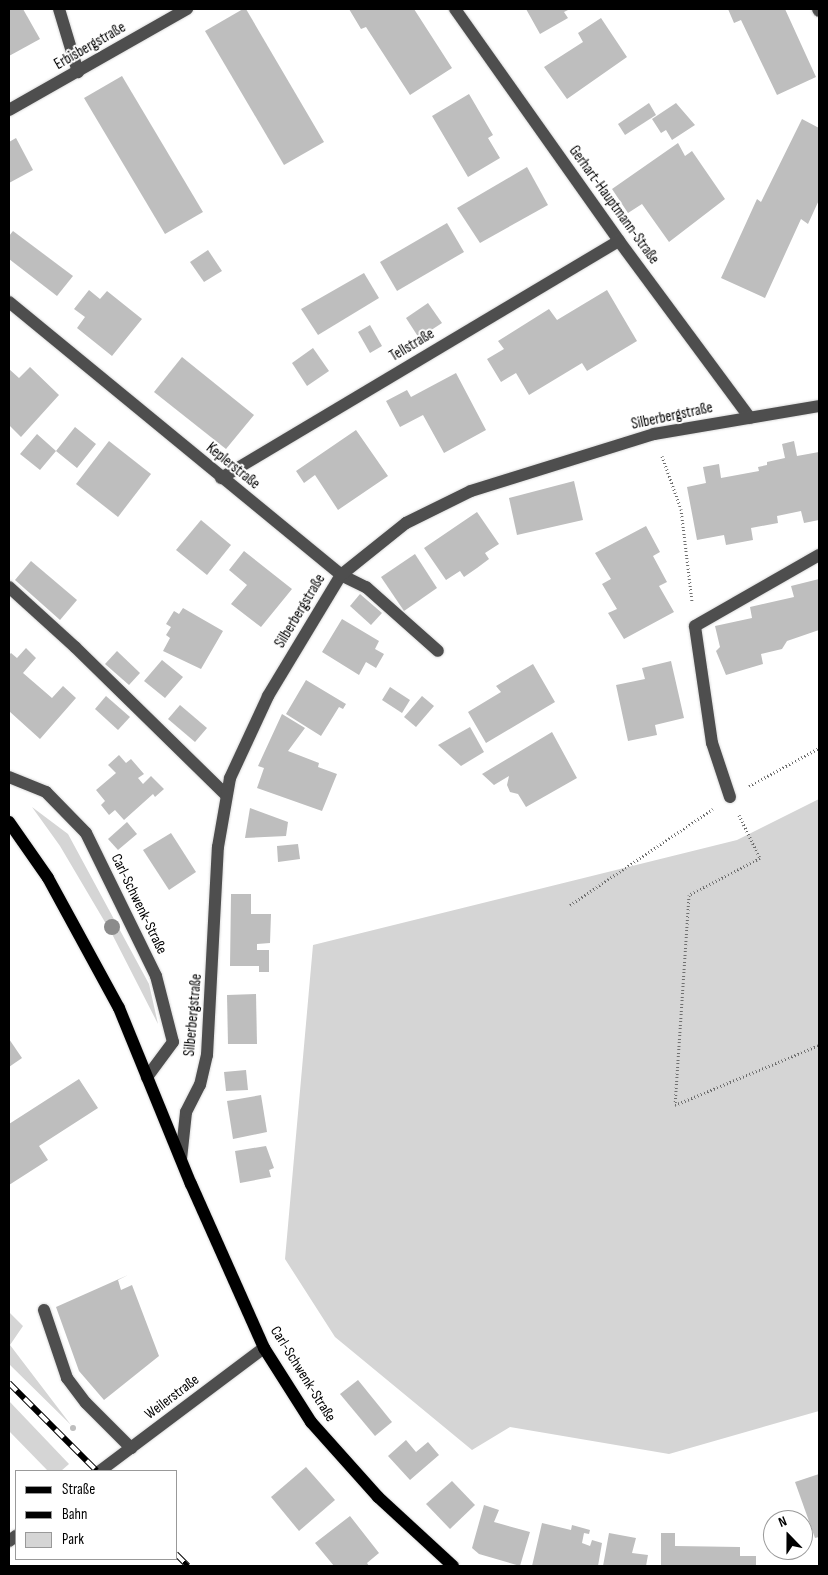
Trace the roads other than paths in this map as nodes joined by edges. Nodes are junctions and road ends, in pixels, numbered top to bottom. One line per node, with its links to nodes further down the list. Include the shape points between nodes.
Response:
1 (59, 9): 4 (street)
2 (187, 9): 4 (street, Erbisbergstraße)
3 (455, 9): 6 (street, Gerhart-Hauptmann-Straße)
4 (78, 72): 5 (street, Erbisbergstraße)
5 (9, 110)
6 (619, 241): 9 (street, Gerhart-Hauptmann-Straße); 10 (street, Tellstraße)
7 (9, 302): 10 (street, Keplerstraße)
8 (819, 406): 9 (street, Silberbergstraße)
9 (750, 418): 12 (street, Silberbergstraße, via 654,434 471,491 406,523)
10 (221, 478): 12 (street, Keplerstraße)
11 (819, 555): 17 (street, via 695,626 712,743)
12 (341, 575): 14 (street, Keplerstraße, via 366,587); 16 (street, Silberbergstraße, via 268,696 230,778)
13 (9, 587): 16 (street, via 75,647)
14 (438, 651)
15 (9, 777): 19 (street, Carl-Schwenk-Straße, via 46,792 86,833 156,976 173,1042)
16 (226, 796): 20 (street, Silberbergstraße, via 218,847 207,1055 200,1085 186,1112)
17 (730, 797)
18 (9, 822): 19 (main road, Carl-Schwenk-Straße, via 48,878 119,1008)
19 (147, 1077): 20 (main road, Carl-Schwenk-Straße)
20 (181, 1159): 22 (main road, Carl-Schwenk-Straße)
21 (44, 1310): 23 (street, via 67,1378)
22 (264, 1348): 23 (street, Weilerstraße); 25 (main road, Carl-Schwenk-Straße, via 311,1422 378,1497)
23 (131, 1448): 24 (street, Weilerstraße)
24 (101, 1470)
25 (453, 1566)

